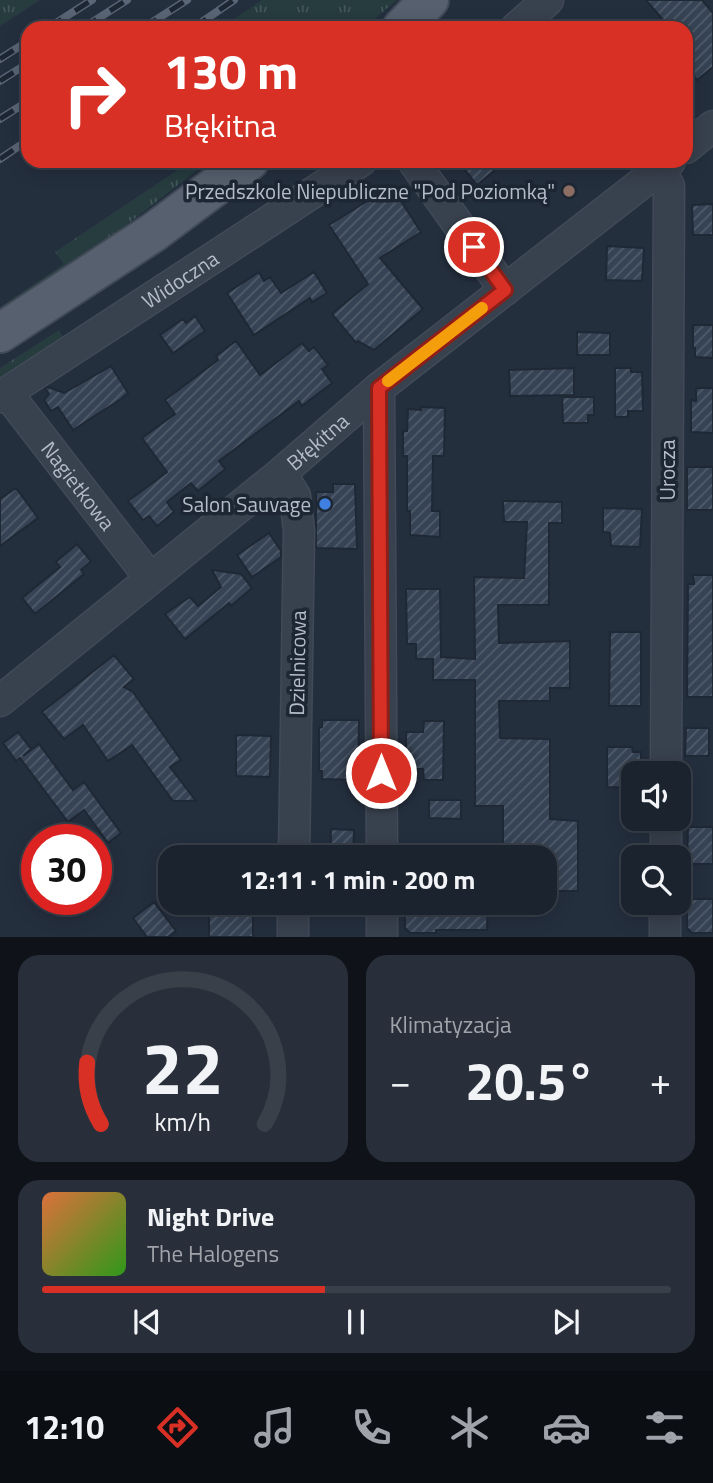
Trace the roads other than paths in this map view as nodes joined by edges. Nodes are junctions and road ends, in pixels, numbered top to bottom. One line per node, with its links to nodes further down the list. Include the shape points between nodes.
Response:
1 (429, 0): 3 (main road)
2 (548, 0): 4 (street)
3 (409, 21)
4 (524, 21)
5 (713, 126): 6 (street)
6 (693, 142)
7 (240, 168): 13 (main road, via 154,232)
8 (350, 168): 15 (street, Widoczna)
9 (418, 168): 12 (street)
10 (662, 168): 12 (street, Błękitna)
11 (665, 168): 19 (street, Urocza, via 669,186)
12 (505, 290): 14 (street, Błękitna)
13 (0, 333)
14 (379, 388): 16 (street, Błękitna); 21 (street)
15 (3, 395): 17 (street, Nagietkowa)
16 (281, 473): 17 (street, Błękitna); 20 (street, Dzielnicowa, via 295,496 299,531)
17 (150, 578): 18 (street, Błękitna)
18 (0, 701)
19 (666, 761)
20 (294, 845)
21 (382, 845)
22 (293, 915): 25 (street)
23 (382, 915): 26 (street)
24 (665, 915): 27 (street)
25 (293, 937)
26 (382, 937)
27 (665, 937)

